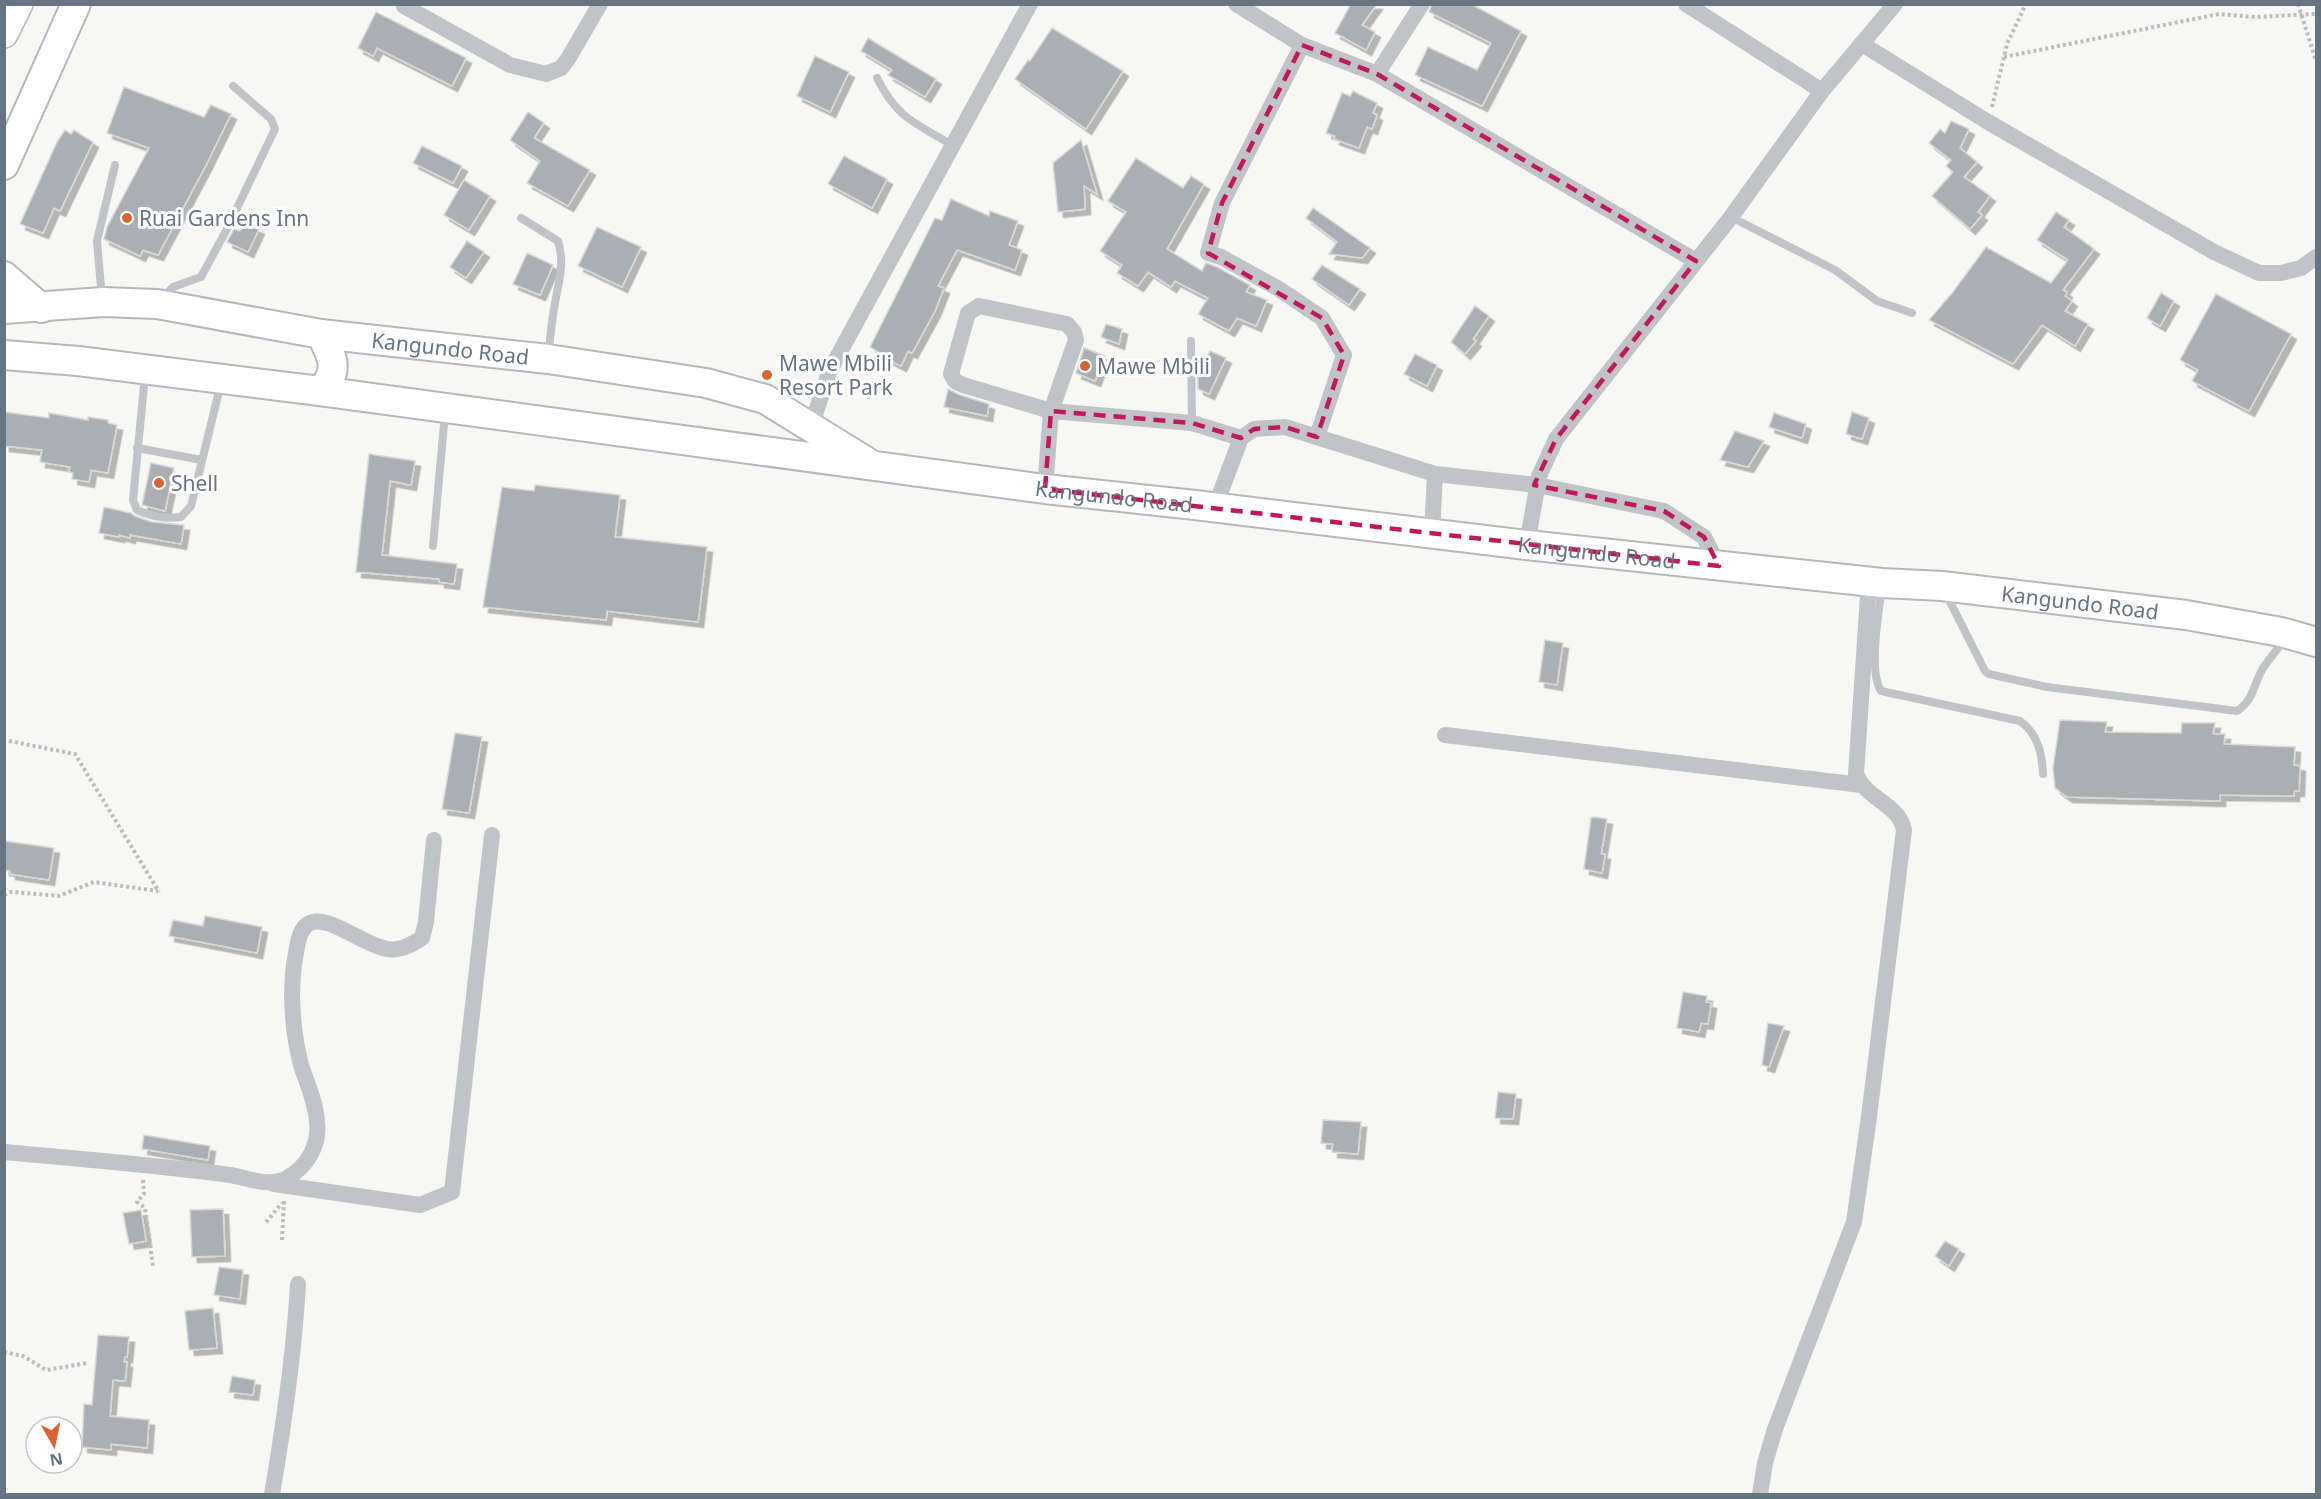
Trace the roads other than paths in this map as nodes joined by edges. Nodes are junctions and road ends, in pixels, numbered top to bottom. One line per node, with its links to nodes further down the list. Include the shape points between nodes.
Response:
1 (19, 4): 10 (main road)
2 (76, 4): 18 (highway)
3 (600, 4): 9 (street, via 568,59 561,68 546,74 510,65)
4 (1030, 4): 17 (street)
5 (1236, 4): 12 (street)
6 (1422, 4): 13 (street)
7 (1686, 4): 16 (street)
8 (1895, 4): 11 (street)
9 (404, 6)
10 (4, 34)
11 (1862, 44): 16 (street); 22 (street, via 1988,122 2214,252 2259,273 2301,268)
12 (1302, 45): 13 (street); 42 (street, via 1222,203 1208,253 1279,289 1323,318 1344,355)
13 (1377, 74): 23 (street)
14 (877, 78): 17 (lane, via 901,115)
15 (233, 86): 26 (lane, via 271,119 275,129 201,277 173,287)
16 (1822, 91): 20 (street)
17 (952, 145): 40 (street, via 829,372)
18 (4, 165)
19 (115, 165): 25 (lane, via 97,241)
20 (1731, 217): 23 (street); 29 (lane, via 1835,270 1877,301)
21 (521, 218): 33 (lane, via 558,241 562,254)
22 (2316, 257)
23 (1696, 261): 47 (street, via 1557,439)
24 (4, 276): 27 (highway)
25 (103, 302): 26 (highway, Kangundo Road); 27 (highway, Kangundo Road)
26 (157, 304): 30 (highway, Kangundo Road)
27 (41, 308): 28 (highway, Kangundo Road)
28 (4, 309)
29 (1912, 313)
30 (321, 334): 33 (highway, Kangundo Road); 36 (highway, via 332,356 333,372 330,382)
31 (1191, 341): 39 (lane)
32 (4, 355): 34 (highway, Kangundo Road)
33 (548, 359): 40 (highway, Kangundo Road, via 706,382 765,399)
34 (146, 370): 35 (highway, Kangundo Road); 43 (lane)
35 (221, 380): 36 (highway, Kangundo Road); 44 (lane)
36 (320, 391): 37 (highway, Kangundo Road)
37 (445, 409): 45 (highway, Kangundo Road); 52 (lane)
38 (1051, 411): 38 (street, via 1076,340 1074,332 1067,324 979,306 968,313 951,374 955,381); 39 (street); 48 (street)
39 (1192, 423): 41 (street)
40 (811, 427): 45 (highway, Kangundo Road)
41 (1241, 438): 42 (street, via 1254,429 1285,428); 49 (street)
42 (1317, 438): 46 (street)
43 (137, 448): 44 (lane); 44 (lane, via 133,500 137,510 153,516 182,517 191,506)
44 (202, 460)
45 (877, 468): 48 (highway, Kangundo Road)
46 (1435, 474): 47 (street); 50 (street)
47 (1537, 485): 51 (street); 53 (street, via 1664,511 1704,537)
48 (1045, 489): 49 (highway, Kangundo Road)
49 (1215, 507): 50 (highway, Kangundo Road)
50 (1432, 534): 51 (highway, Kangundo Road)
51 (1527, 545): 53 (highway, Kangundo Road)
52 (433, 546)
53 (1719, 566): 54 (highway, Kangundo Road)
54 (1875, 582): 55 (highway, Kangundo Road); 59 (lane, via 1875,680 1881,691 2020,721 2039,743); 60 (street, via 1856,766)
55 (1942, 586): 56 (highway, Kangundo Road, via 2186,615); 56 (lane, via 1985,671 2047,687 2236,711 2252,697 2262,670)
56 (2289, 634): 57 (highway, Kangundo Road)
57 (2316, 642)
58 (1445, 735): 60 (street)
59 (2043, 774)
60 (1861, 785): 67 (street, via 1897,814 1904,830 1869,1118 1854,1221 1775,1429)
61 (492, 835): 64 (street, via 452,1192 420,1205)
62 (434, 840): 64 (street, via 422,938 395,950 318,921 301,932 292,999 300,1061 318,1122 313,1150 304,1166)
63 (4, 1152): 64 (street, via 142,1164)
64 (270, 1184)
65 (298, 1284): 66 (street, via 286,1411)
66 (272, 1494)
67 (1760, 1494)

